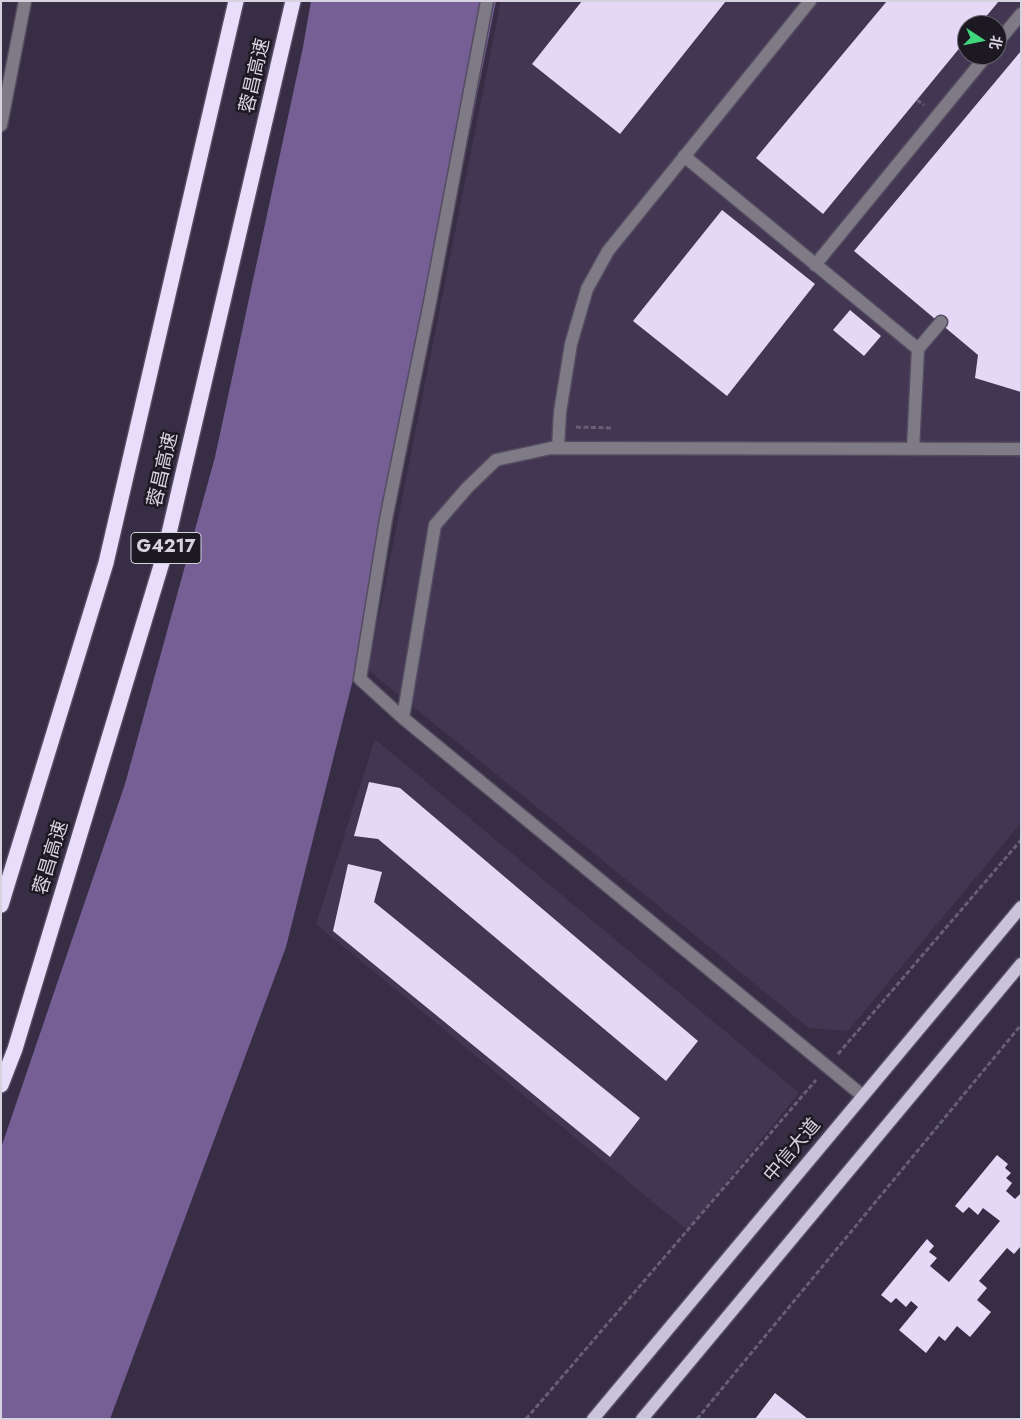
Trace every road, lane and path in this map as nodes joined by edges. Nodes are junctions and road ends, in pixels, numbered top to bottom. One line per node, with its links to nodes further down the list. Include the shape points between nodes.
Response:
1 (26, 1): 9 (street)
2 (236, 1): 19 (highway, 蓉昌高速 / G4217, via 106,563)
3 (294, 1): 24 (highway, 蓉昌高速 / G4217, via 164,559 15,1048)
4 (488, 1): 17 (street, via 386,519 360,679)
5 (810, 1): 10 (street)
6 (1021, 14): 7 (street)
7 (1007, 31)
8 (979, 65): 11 (street)
9 (1, 125)
10 (684, 156): 11 (street); 14 (street, via 608,251 587,289 571,344)
11 (815, 265): 13 (street)
12 (941, 322): 13 (street)
13 (918, 349): 15 (street)
14 (558, 448): 15 (street); 17 (street, via 496,460 435,525)
15 (913, 449): 16 (street)
16 (1021, 449)
17 (403, 718): 23 (street)
18 (1021, 840): 23 (path)
19 (1, 906)
20 (1021, 907): 25 (main road, 中信大道)
21 (1021, 964): 28 (main road)
22 (1021, 1026): 29 (path)
23 (827, 1067): 25 (street); 26 (path)
24 (1, 1084)
25 (863, 1096): 27 (main road, 中信大道)
26 (526, 1419)
27 (593, 1419)
28 (642, 1419)
29 (697, 1419)

